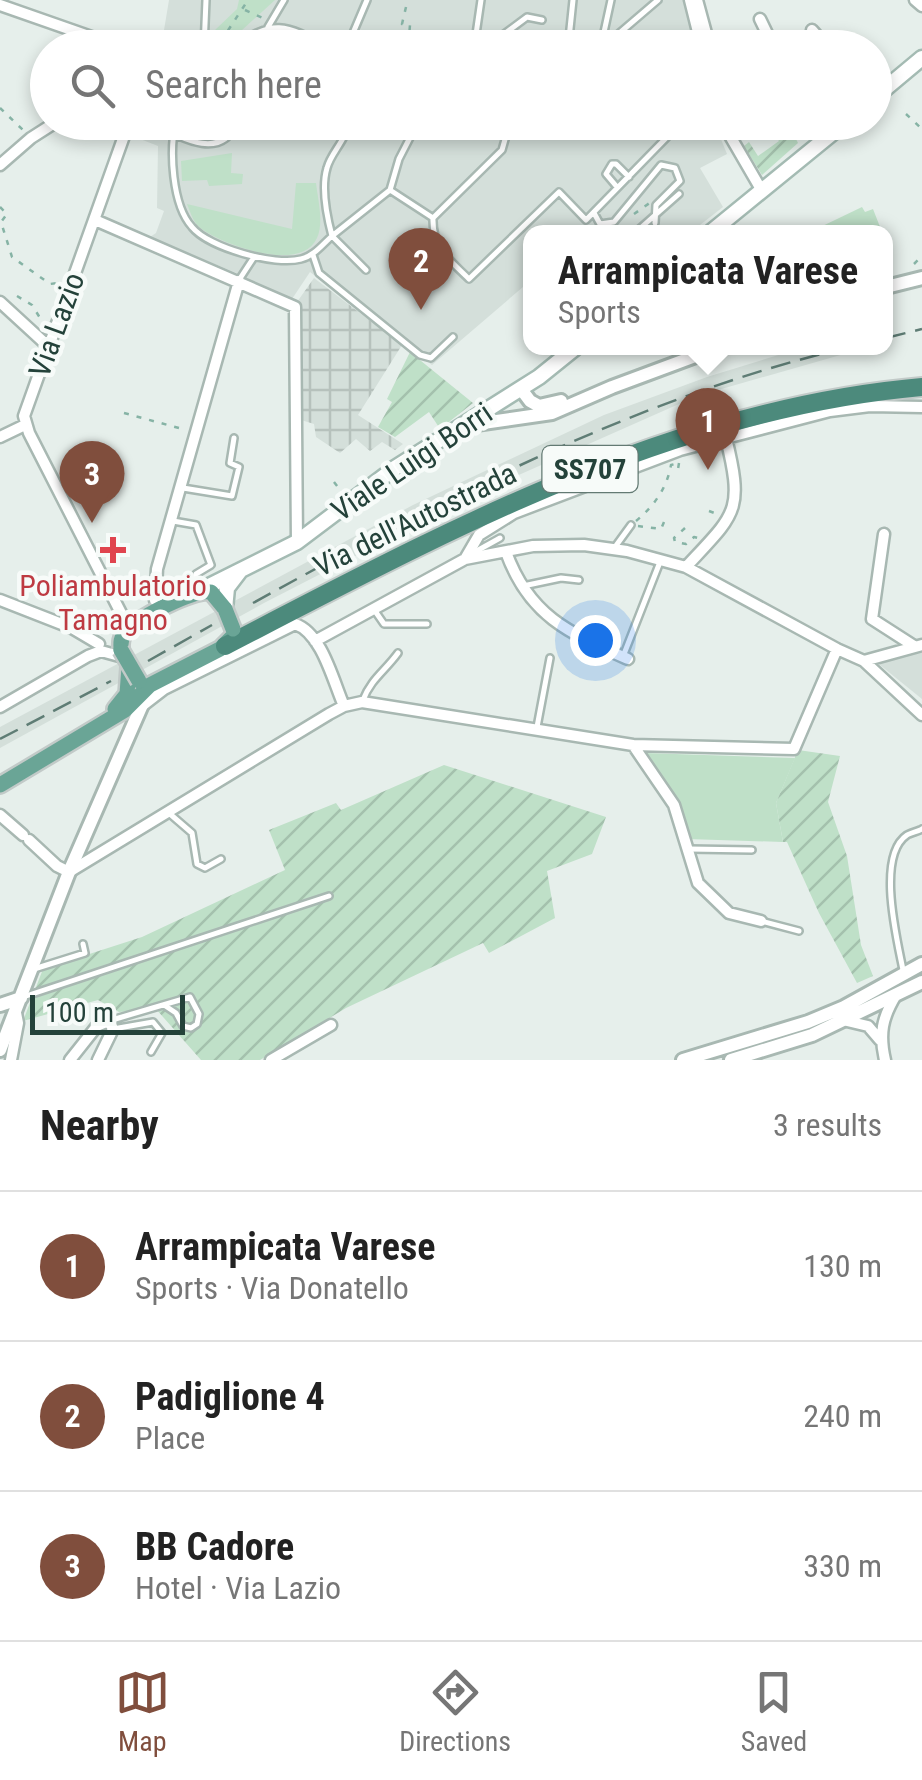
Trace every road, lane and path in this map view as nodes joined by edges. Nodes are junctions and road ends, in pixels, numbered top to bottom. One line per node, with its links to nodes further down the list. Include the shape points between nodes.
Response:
1 (206, 0): 19 (lane)
2 (248, 0): 14 (path)
3 (284, 0): 17 (lane)
4 (367, 0): 23 (lane)
5 (481, 0): 25 (lane)
6 (573, 0): 27 (lane)
7 (611, 0): 28 (lane)
8 (658, 0): 29 (lane)
9 (694, 0): 30 (street); 31 (street)
10 (915, 0): 12 (street)
11 (0, 5): 18 (street)
12 (922, 6)
13 (406, 7): 24 (path, via 402,24)
14 (244, 9): 17 (path); 20 (path)
15 (760, 19): 32 (street)
16 (542, 20): 26 (lane, via 527,16)
17 (269, 24): 21 (lane); 22 (lane)
18 (72, 30)
19 (205, 30)
20 (228, 30)
21 (258, 30)
22 (293, 30)
23 (353, 30)
24 (410, 30)
25 (477, 30)
26 (509, 30)
27 (570, 30)
28 (605, 30)
29 (622, 30)
30 (699, 30)
31 (704, 30)
32 (765, 30)
33 (922, 58): 34 (main road)
34 (892, 83)
35 (0, 108): 38 (path)
36 (906, 114): 37 (path)
37 (922, 128)
38 (30, 137)
39 (30, 139): 50 (street)
40 (123, 140): 60 (street, Via Lazio)
41 (173, 140): 69 (lane, via 171,159 190,226)
42 (187, 140): 43 (lane, via 201,146)
43 (224, 140)
44 (343, 140): 66 (lane, via 326,169)
45 (409, 140): 53 (lane)
46 (505, 140): 59 (lane)
47 (664, 140): 51 (lane)
48 (732, 140): 54 (street)
49 (824, 140): 54 (main road)
50 (0, 165)
51 (629, 177): 52 (lane); 52 (lane, via 616,164 607,168)
52 (618, 188): 57 (lane)
53 (390, 190): 59 (lane); 66 (lane)
54 (762, 191): 64 (main road)
55 (679, 194): 58 (lane)
56 (0, 207): 74 (path, via 7,214 1,222 12,256)
57 (594, 212): 58 (lane, via 600,224 614,222 668,165 680,181 656,205); 62 (lane, via 586,220 559,192)
58 (658, 214): 61 (lane); 63 (lane)
59 (432, 218): 65 (lane, via 440,250 469,279)
60 (94, 220): 73 (street); 79 (street, Via Lazio)
61 (656, 223)
62 (525, 225)
63 (645, 225)
64 (720, 225)
65 (523, 227)
66 (332, 236): 67 (lane); 71 (lane)
67 (313, 254): 69 (lane); 78 (lane, via 319,273 420,355 431,358)
68 (922, 256): 70 (path)
69 (254, 258): 73 (lane)
70 (914, 264)
71 (366, 270)
72 (922, 278): 75 (street)
73 (239, 281): 90 (street); 104 (street, via 295,307)
74 (57, 283)
75 (893, 285)
76 (17, 296): 79 (path, via 41,318)
77 (0, 302): 79 (street)
78 (453, 337)
79 (49, 347): 88 (street, Via Lazio)
80 (565, 355): 84 (main road, Viale Luigi Borri)
81 (698, 355): 82 (street)
82 (612, 387): 84 (street, via 546,406); 87 (street, via 564,410)
83 (922, 388): 118 (highway, Via dell'Autostrada / SS707, via 802,406 637,452 510,504)
84 (516, 392): 87 (street, via 513,411); 89 (main road, Viale Luigi Borri)
85 (922, 406): 93 (street, via 830,411)
86 (124, 413): 90 (path)
87 (524, 419): 89 (street)
88 (25, 425): 91 (street); 130 (street, via 124,619)
89 (459, 426): 104 (main road, Viale Luigi Borri)
90 (197, 433): 96 (street)
91 (0, 437)
92 (234, 438): 96 (lane, via 230,462 239,467 232,496)
93 (726, 438): 105 (street, via 737,492 734,508); 108 (street, via 514,513 479,535)
94 (683, 472): 100 (path, via 680,462 671,465 650,509)
95 (334, 482): 97 (path)
96 (180, 487): 98 (street)
97 (345, 496)
98 (170, 520): 114 (lane, via 196,525 210,565 196,574); 116 (street, via 154,594)
99 (664, 522): 100 (path, via 661,529)
100 (631, 525): 106 (lane)
101 (685, 528): 105 (path, via 676,542 694,537)
102 (884, 534): 123 (street, via 872,619)
103 (500, 538): 108 (lane)
104 (297, 542): 111 (main road, Viale Luigi Borri)
105 (708, 544): 110 (street)
106 (613, 549): 107 (street, via 533,546); 109 (street)
107 (506, 552): 108 (street); 113 (street)
108 (466, 558): 117 (street)
109 (661, 561): 110 (street); 127 (lane)
110 (686, 567): 124 (street)
111 (244, 568): 114 (main road, Viale Luigi Borri); 119 (main road, via 229,585)
112 (580, 580): 113 (lane)
113 (520, 586): 127 (street, via 558,624)
114 (197, 592): 116 (main road); 119 (main road, via 211,592)
115 (0, 600): 122 (street)
116 (168, 606): 130 (main road)
117 (373, 609): 120 (lane, via 384,624); 121 (street)
118 (281, 616): 119 (highway, SS707); 119 (highway, SS707)
119 (227, 624): 130 (main road)
120 (427, 624)
121 (315, 641): 132 (street); 134 (street, via 306,628 288,625 164,689)
122 (100, 644): 128 (street); 130 (street)
123 (918, 646): 129 (street)
124 (837, 650): 129 (street); 138 (street, via 794,749)
125 (398, 654): 131 (lane, via 372,679)
126 (550, 658): 137 (lane)
127 (626, 658)
128 (79, 660): 130 (street, via 100,651); 133 (street)
129 (864, 660): 135 (street)
130 (134, 661): 134 (street); 136 (main road, via 126,694); 136 (main road, via 130,706)
131 (362, 702): 132 (street); 137 (street)
132 (344, 706): 140 (street)
133 (0, 707)
134 (138, 710): 146 (street)
135 (922, 715)
136 (107, 720): 139 (main road)
137 (537, 727): 138 (street)
138 (633, 744): 143 (street, via 674,806)
139 (0, 786)
140 (168, 812): 145 (lane, via 192,833 197,864 205,868); 146 (street)
141 (0, 815): 146 (street)
142 (922, 829): 153 (lane, via 902,840 890,870)
143 (686, 848): 144 (lane); 148 (street, via 704,891 729,914)
144 (752, 850)
145 (220, 859)
146 (69, 872): 152 (street)
147 (329, 896): 156 (lane)
148 (761, 921): 149 (lane)
149 (799, 931)
150 (84, 944): 152 (lane, via 85,953)
151 (922, 964): 153 (street)
152 (31, 970): 156 (street)
153 (904, 973): 170 (street, via 808,1022)
154 (922, 982): 155 (street)
155 (896, 996): 160 (street); 163 (street)
156 (22, 998): 157 (street); 159 (street)
157 (0, 1004)
158 (164, 1004): 158 (lane, via 190,997 197,1024 182,1026); 161 (lane)
159 (16, 1013): 164 (street); 166 (street)
160 (848, 1021): 163 (street, via 868,1026); 171 (street)
161 (111, 1025): 165 (lane, via 153,1022 162,1033); 167 (street, via 96,1026); 168 (street)
162 (331, 1025): 169 (street)
163 (880, 1040): 172 (street)
164 (0, 1050)
165 (151, 1052)
166 (11, 1060)
167 (70, 1060)
168 (98, 1060)
169 (271, 1060)
170 (683, 1060)
171 (731, 1060)
172 (885, 1060)

